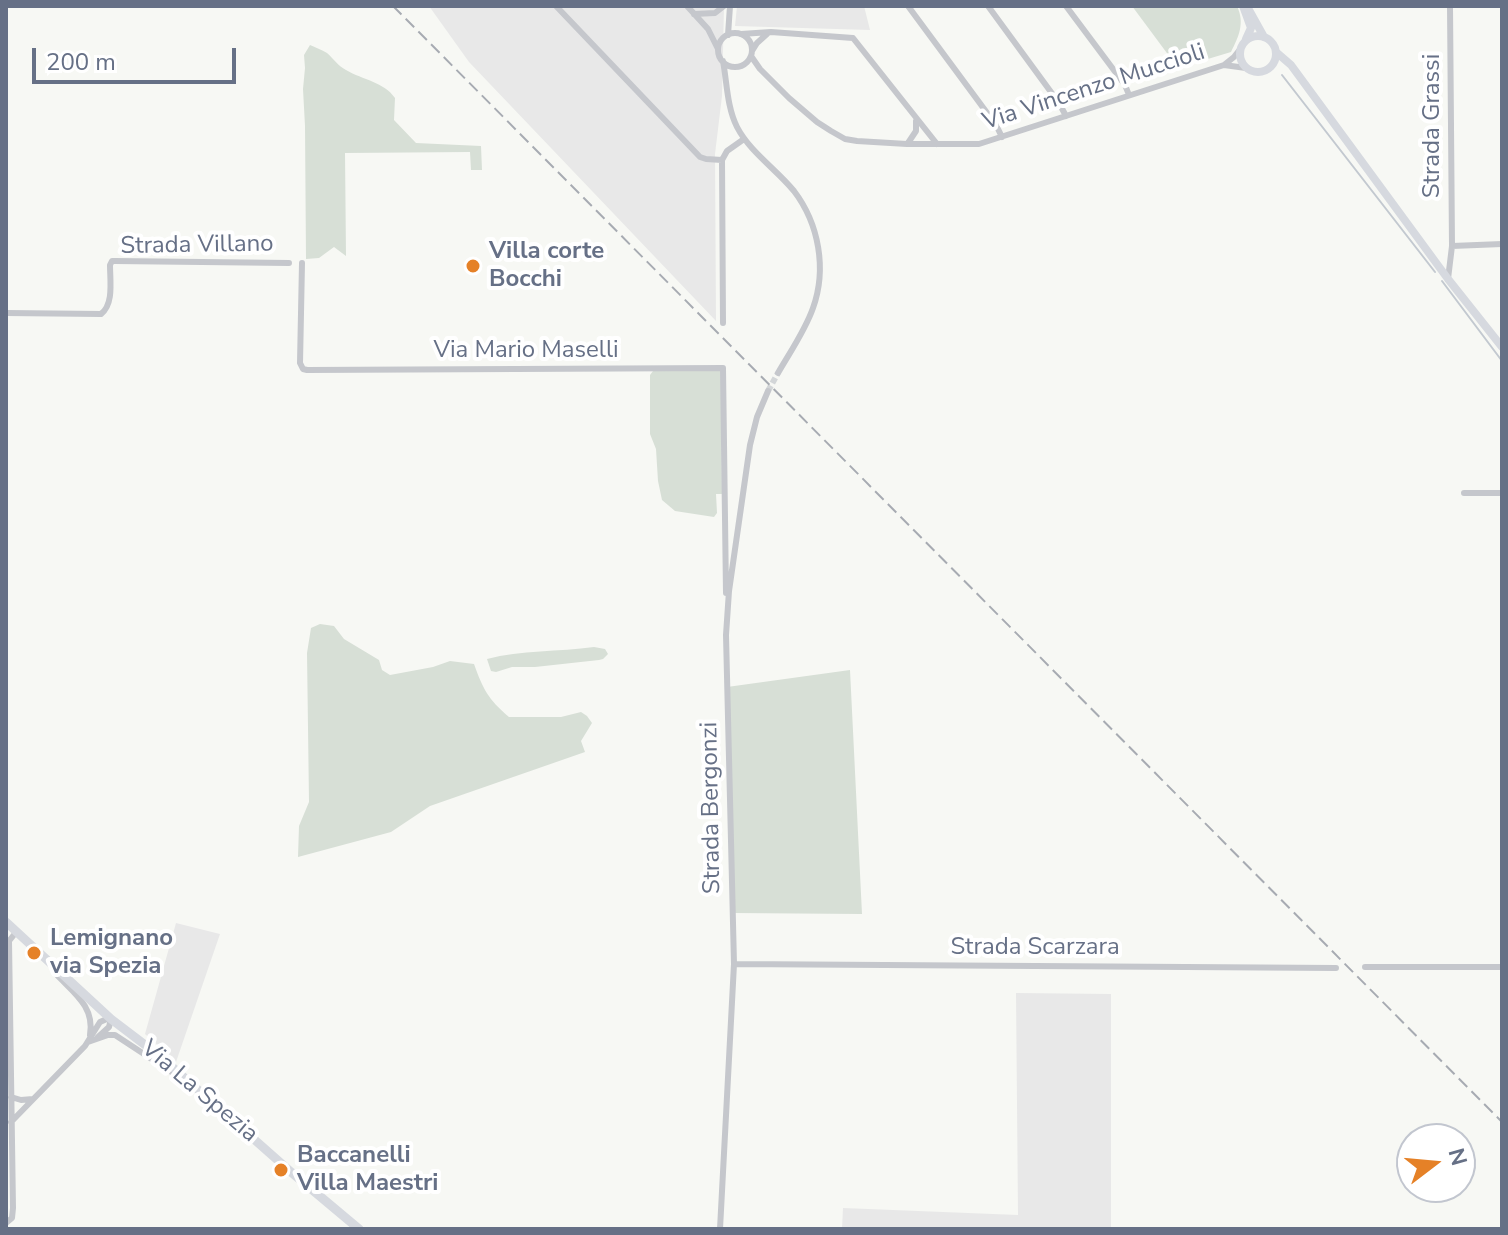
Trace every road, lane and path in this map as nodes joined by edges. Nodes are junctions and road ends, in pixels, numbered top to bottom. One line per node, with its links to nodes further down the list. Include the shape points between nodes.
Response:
1 (556, 6): 35 (street, via 700,157)
2 (687, 6): 9 (street)
3 (727, 6): 9 (street); 10 (street)
4 (908, 6): 31 (street)
5 (988, 6): 29 (street)
6 (1066, 6): 28 (street)
7 (1245, 6): 15 (street); 16 (street, via 1251,28)
8 (1450, 6): 37 (street, Strada Grassi)
9 (694, 14): 11 (street)
10 (729, 21): 13 (street); 14 (street)
11 (708, 29): 14 (street); 17 (street)
12 (771, 32): 13 (street); 19 (street); 30 (street, via 853,38)
13 (740, 34): 14 (street); 19 (street, via 748,40)
14 (727, 35): 17 (street)
15 (1264, 37): 16 (street); 18 (street)
16 (1243, 44): 21 (street); 23 (street, via 1240,59)
17 (718, 49): 20 (street)
18 (1276, 52): 25 (street); 27 (street)
19 (751, 54): 22 (street); 24 (street, Via Vincenzo Muccioli)
20 (723, 61): 22 (street); 26 (street)
21 (1224, 65): 23 (street); 28 (street, Via Vincenzo Muccioli)
22 (739, 66): 24 (street); 26 (street)
23 (1246, 68): 25 (street)
24 (760, 69): 33 (street, Via Vincenzo Muccioli, via 817,122 845,139)
25 (1267, 70): 27 (street, via 1286,68)
26 (726, 82): 32 (street, via 730,109)
27 (1306, 87): 40 (street)
28 (1129, 95): 29 (street, Via Vincenzo Muccioli)
29 (1066, 116): 31 (street, Via Vincenzo Muccioli)
30 (914, 118): 33 (street, via 916,131); 34 (street)
31 (1002, 137): 34 (street, Via Vincenzo Muccioli, via 979,144)
32 (744, 139): 35 (street); 44 (street, via 794,191 818,243 814,306)
33 (907, 144): 34 (street, Via Vincenzo Muccioli)
34 (937, 144)
35 (722, 160): 42 (street)
36 (1502, 244): 37 (street)
37 (1452, 246): 40 (street, Strada Grassi)
38 (289, 263): 41 (street, Strada Villano, via 112,261 109,305 101,314)
39 (302, 263): 48 (street, Via Mario Maselli, via 300,363 307,370 723,368)
40 (1448, 279): 43 (street)
41 (6, 313)
42 (723, 323)
43 (1502, 347)
44 (778, 373)
45 (768, 391): 49 (street, Strada Bergonzi, via 753,431)
46 (1464, 493): 47 (street)
47 (1502, 493)
48 (725, 501): 49 (street); 50 (street, Via Mario Maselli)
49 (741, 508): 50 (street, Strada Bergonzi)
50 (727, 618): 54 (street, Strada Bergonzi)
51 (6, 922): 52 (main road, Via La Spezia)
52 (17, 931): 53 (main road, Via La Spezia); 61 (street, via 9,941)
53 (39, 950): 58 (main road, Via La Spezia); 59 (street, via 87,1007)
54 (734, 964): 57 (street, Strada Scarzara); 66 (street, Strada Bergonzi)
55 (1365, 967): 56 (street)
56 (1502, 967)
57 (1336, 968)
58 (111, 1019): 59 (street, via 105,1033); 60 (main road, Via La Spezia)
59 (88, 1042): 60 (street, via 115,1035); 62 (street)
60 (195, 1086): 65 (main road, Via La Spezia)
61 (11, 1097): 62 (street); 63 (street)
62 (33, 1099): 63 (street)
63 (11, 1122): 64 (street, via 13,1208)
64 (6, 1223)
65 (359, 1229)
66 (720, 1229)

